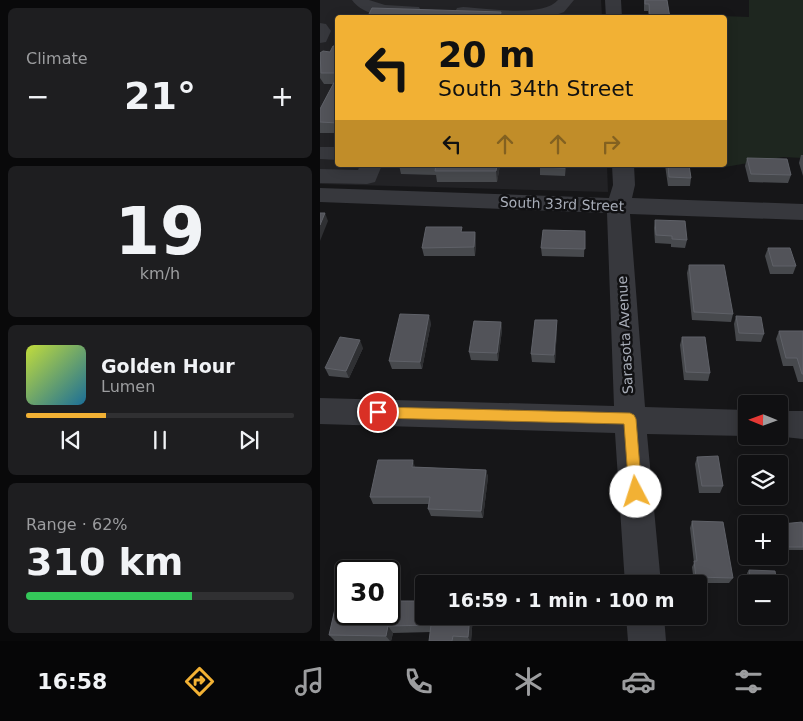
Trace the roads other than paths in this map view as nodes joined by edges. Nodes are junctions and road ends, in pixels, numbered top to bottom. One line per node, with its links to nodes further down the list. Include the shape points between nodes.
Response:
1 (360, 0): 4 (street, via 362,4 378,9)
2 (566, 0): 5 (street, via 553,12 534,14)
3 (613, 0): 6 (street)
4 (425, 12)
5 (445, 12)
6 (614, 15)
7 (320, 28): 8 (street)
8 (320, 38)
9 (320, 153): 10 (street)
10 (335, 154)
11 (623, 167): 15 (street, Sarasota Avenue, via 624,185)
12 (320, 176): 13 (street)
13 (366, 179): 14 (street, South 33rd Street); 15 (street, South 33rd Street)
14 (320, 195)
15 (618, 206): 16 (street, South 33rd Street); 18 (street, Sarasota Avenue)
16 (803, 212)
17 (320, 411): 18 (street)
18 (630, 419): 19 (street); 22 (street, Sarasota Avenue)
19 (738, 423)
20 (788, 424): 21 (street)
21 (803, 425)
22 (642, 575)
23 (646, 625): 24 (street)
24 (647, 641)

